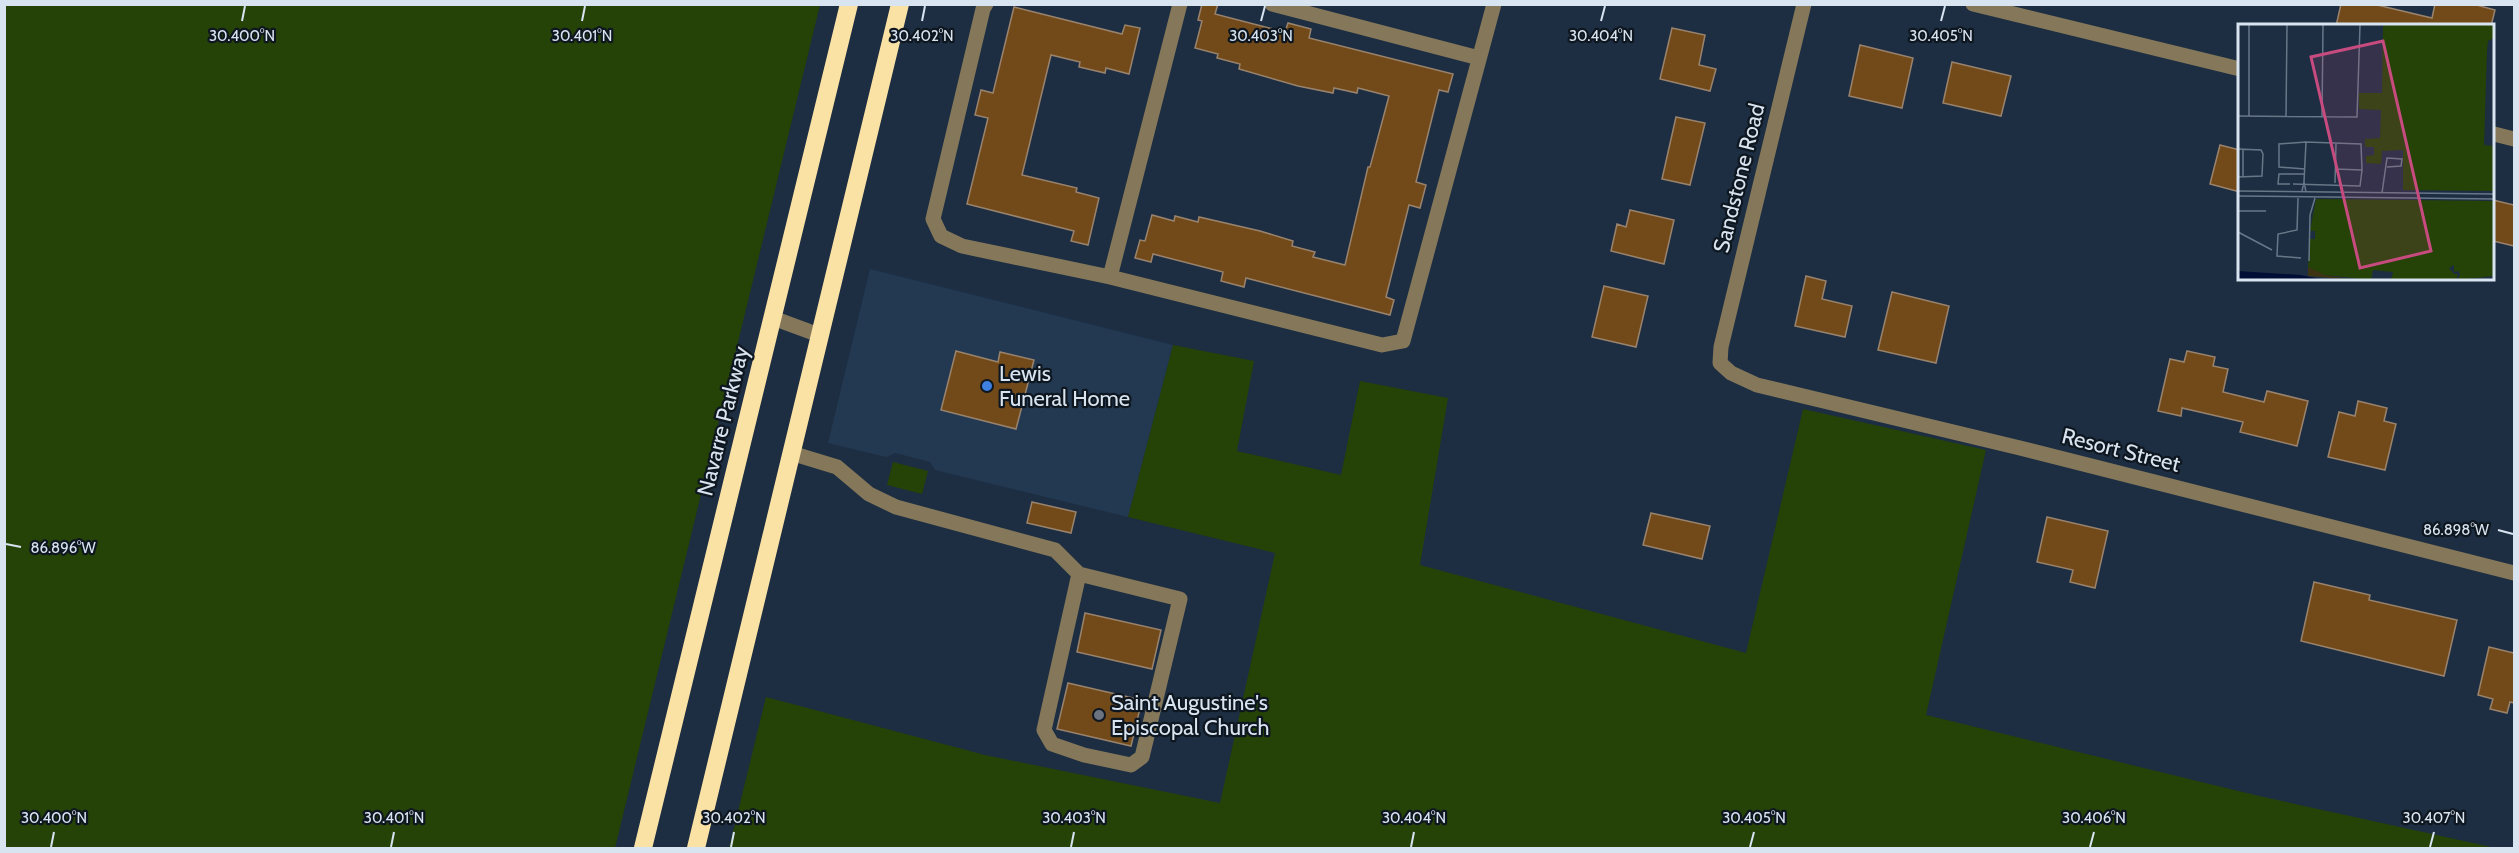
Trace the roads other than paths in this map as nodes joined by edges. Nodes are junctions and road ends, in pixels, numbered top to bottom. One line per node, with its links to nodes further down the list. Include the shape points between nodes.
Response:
1 (849, 4): 14 (highway, Navarre Parkway)
2 (900, 4): 15 (highway)
3 (986, 4): 13 (street, via 933,219 941,237 962,246)
4 (1180, 4): 13 (street)
5 (1272, 4): 9 (street)
6 (1494, 4): 9 (street)
7 (1804, 4): 16 (street, Sandstone Road)
8 (1973, 4): 10 (street)
9 (1479, 58): 13 (street, via 1403,341 1382,345)
10 (2238, 69)
11 (2495, 134): 12 (street)
12 (2514, 138)
13 (1110, 277)
14 (773, 318): 15 (street); 20 (highway, Navarre Parkway)
15 (819, 336): 17 (highway)
16 (1720, 363): 18 (street, Resort Street, via 1757,385)
17 (791, 453): 19 (street, via 837,467 869,494 896,507 1055,550); 21 (highway)
18 (2514, 573)
19 (1079, 574): 19 (street, via 1180,599 1142,758 1131,765 1052,744 1044,730)
20 (643, 849)
21 (696, 849)

